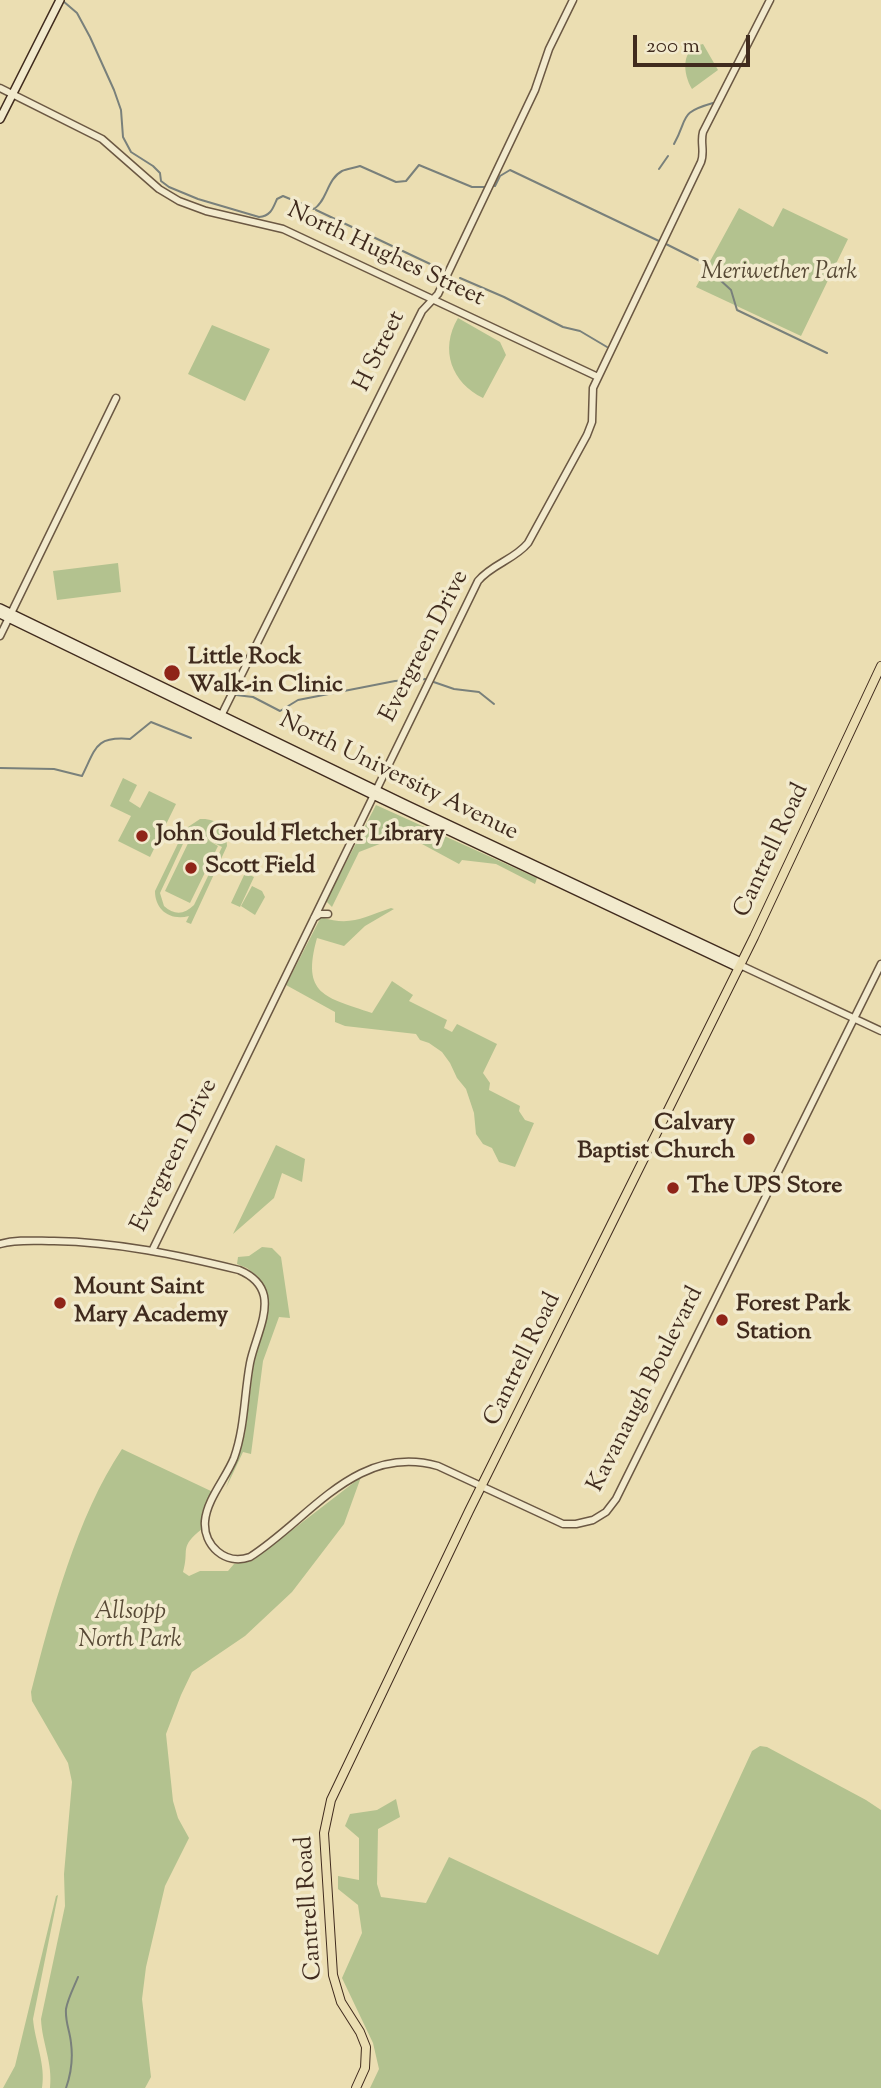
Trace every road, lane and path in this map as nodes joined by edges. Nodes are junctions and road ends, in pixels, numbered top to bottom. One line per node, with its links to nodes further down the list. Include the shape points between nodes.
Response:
1 (573, 0): 7 (street, H Street)
2 (770, 0): 8 (street, Evergreen Drive, via 703,132 704,156)
3 (60, 1): 5 (main road)
4 (0, 88): 5 (street, North Hughes Street)
5 (12, 94): 6 (main road); 7 (street, North Hughes Street, via 102,139 170,196 206,211 274,225)
6 (0, 119)
7 (434, 299): 8 (street, North Hughes Street); 15 (street, H Street, via 422,311)
8 (598, 377): 16 (street, Evergreen Drive, via 587,435 535,533 523,549 490,568 478,581)
9 (116, 398): 12 (street)
10 (0, 608): 12 (main road, North University Avenue)
11 (0, 614): 12 (main road, North University Avenue)
12 (10, 615): 13 (street); 15 (main road, North University Avenue)
13 (0, 636)
14 (881, 666): 20 (main road, Cantrell Road)
15 (221, 717): 16 (main road, North University Avenue)
16 (374, 792): 17 (street, Evergreen Drive); 20 (main road, North University Avenue)
17 (324, 897): 18 (street, Evergreen Drive); 18 (street, via 328,911)
18 (313, 919): 24 (street, Evergreen Drive)
19 (881, 964): 21 (street, Kavanaugh Boulevard)
20 (740, 965): 21 (street, North University Avenue); 25 (main road, Cantrell Road)
21 (854, 1019): 22 (street, North University Avenue); 25 (street, Kavanaugh Boulevard, via 611,1507 590,1521 563,1524)
22 (881, 1031)
23 (0, 1244): 24 (street, Kavanaugh Boulevard, via 96,1242)
24 (152, 1251): 25 (street, Kavanaugh Boulevard, via 239,1270 255,1279 263,1294 264,1310 250,1362 238,1446 206,1518 208,1538 221,1554 236,1560 250,1557 346,1481 378,1465 401,1461 429,1464)
25 (482, 1486): 26 (main road, Cantrell Road, via 326,1816 333,1975 366,2053)
26 (356, 2088)

